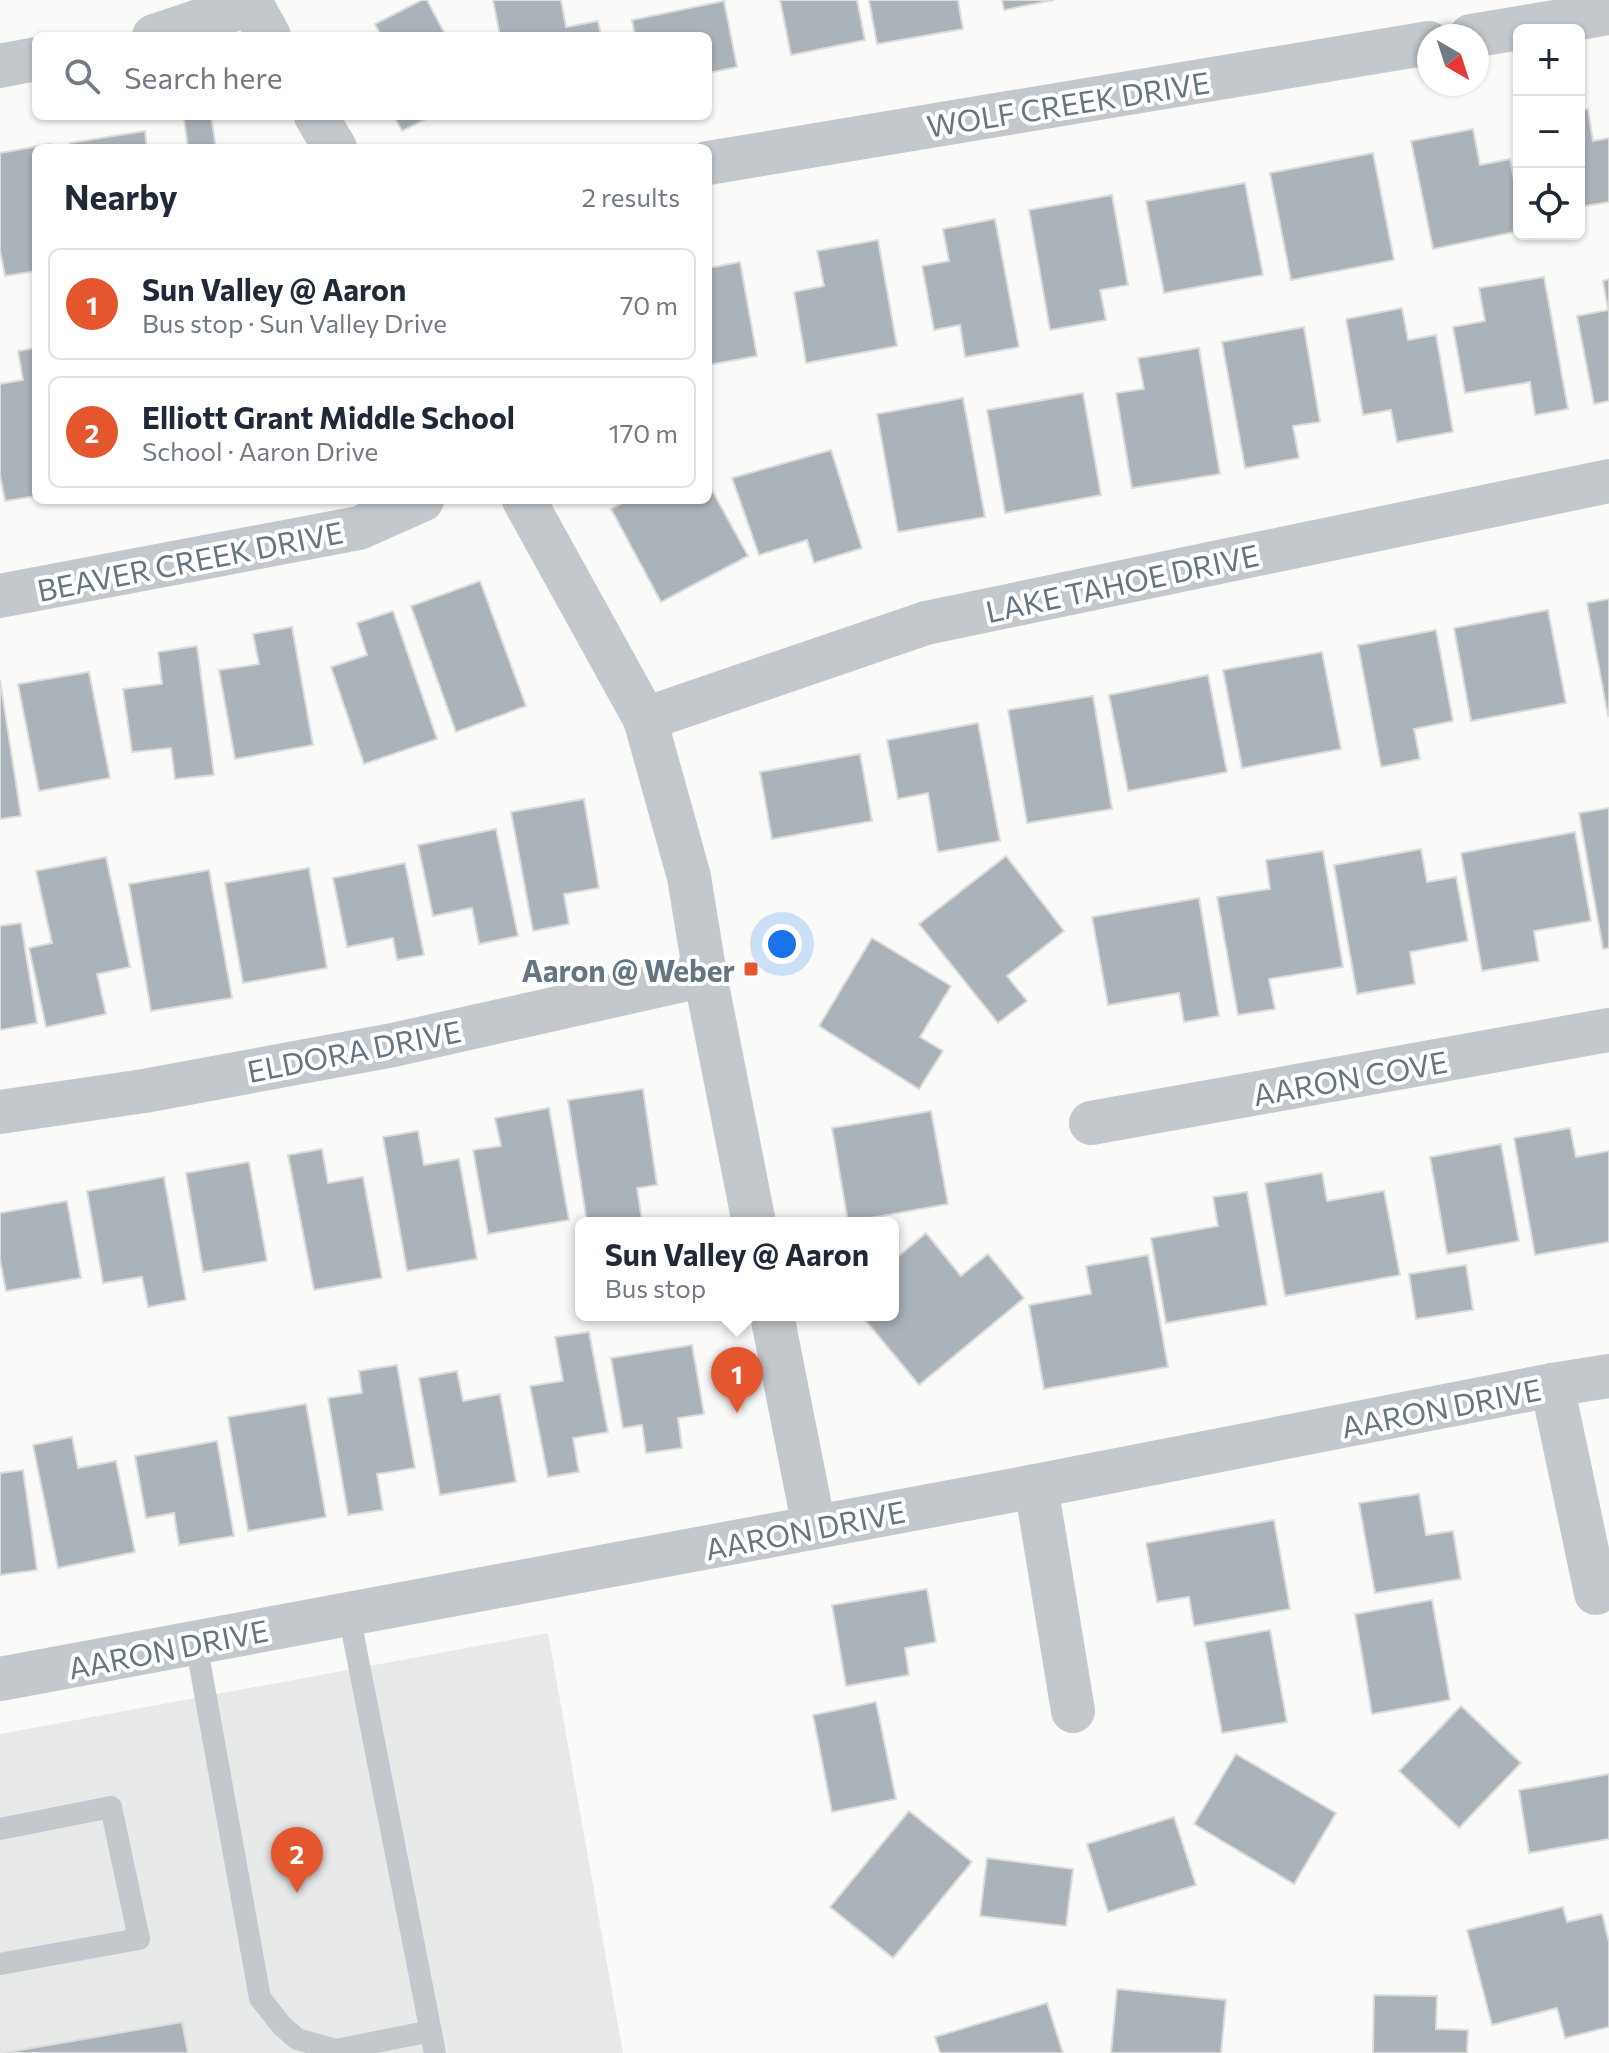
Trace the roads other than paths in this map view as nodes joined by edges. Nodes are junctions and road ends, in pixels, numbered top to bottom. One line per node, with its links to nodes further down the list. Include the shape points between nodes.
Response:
1 (256, 13): 3 (street)
2 (1609, 13): 4 (street)
3 (172, 32)
4 (1489, 33)
5 (1417, 45): 10 (street, WOLF CREEK DRIVE)
6 (32, 60): 7 (street)
7 (0, 66)
8 (318, 120): 9 (street)
9 (333, 144)
10 (712, 162)
11 (1609, 481): 15 (street, LAKE TAHOE DRIVE, via 926,623)
12 (413, 504): 14 (street, BEAVER CREEK DRIVE, via 359,528)
13 (526, 504): 15 (street)
14 (0, 596)
15 (645, 719): 16 (street, via 689,877)
16 (705, 975): 18 (street, ELDORA DRIVE, via 393,1045); 20 (street)
17 (1609, 1030): 19 (street, AARON COVE)
18 (0, 1112)
19 (1091, 1123)
20 (753, 1217)
21 (773, 1321): 25 (street)
22 (1609, 1376): 23 (street, AARON DRIVE)
23 (1552, 1385): 24 (street, AARON DRIVE); 26 (street)
24 (1036, 1486): 25 (street, AARON DRIVE); 30 (street)
25 (814, 1527): 27 (street, AARON DRIVE)
26 (1596, 1593)
27 (349, 1614): 28 (street, AARON DRIVE); 33 (lane)
28 (196, 1643): 29 (street, AARON DRIVE); 33 (lane, via 260,1998 297,2039 336,2050)
29 (0, 1679)
30 (1073, 1711)
31 (0, 1829): 32 (lane, via 111,1807 139,1939)
32 (0, 1964)
33 (433, 2042)

